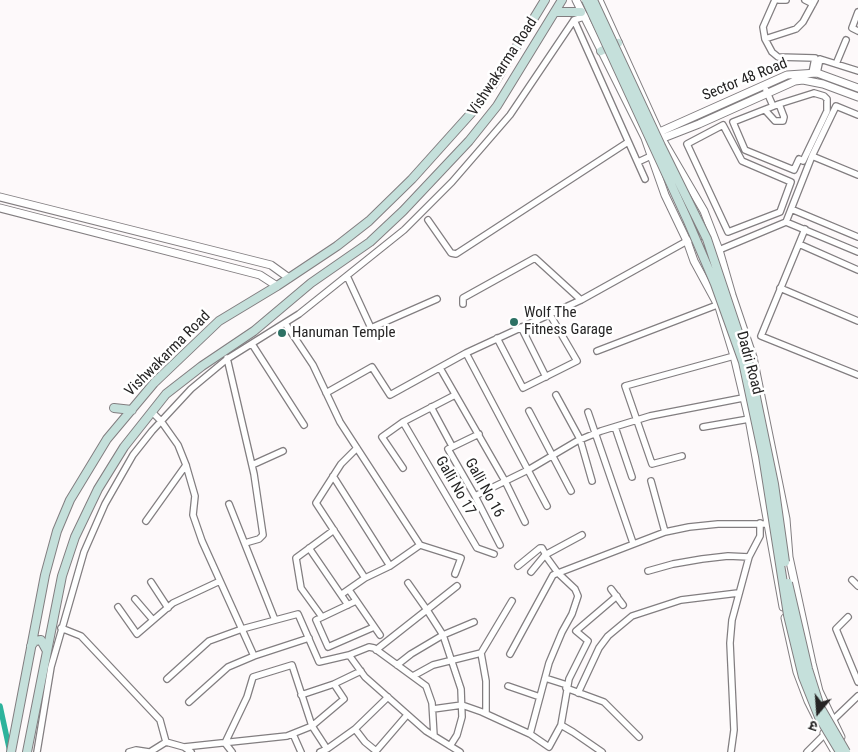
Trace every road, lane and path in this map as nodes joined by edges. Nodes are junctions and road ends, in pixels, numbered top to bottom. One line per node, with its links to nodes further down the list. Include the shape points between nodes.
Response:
1 (545, 0): 58 (main road, Vishwakarma Road, via 495,82 412,179 369,221)
2 (562, 0): 13 (main road, Vishwakarma Road)
3 (576, 0): 15 (street, Dadri Road)
4 (586, 0): 228 (main road, bridge, via 688,219 743,362 763,456 788,615 803,678 819,717)
5 (593, 0): 229 (main road, bridge, via 707,239 750,368 774,484 788,583 808,669 820,707)
6 (598, 0): 12 (street, Dadri Road)
7 (775, 0): 18 (street, via 763,27)
8 (779, 0): 9 (street)
9 (786, 0)
10 (806, 0): 11 (street)
11 (814, 2): 18 (street, via 804,22 796,29)
12 (603, 9): 15 (street); 20 (street, Dadri Road)
13 (555, 12): 15 (main road); 53 (main road, Vishwakarma Road, via 497,106 469,141 403,211)
14 (858, 12): 17 (street, via 852,28)
15 (582, 14): 16 (street); 21 (street, Dadri Road)
16 (574, 20): 36 (street); 55 (street, via 510,115 479,152 404,230)
17 (858, 31)
18 (765, 39): 24 (street, via 778,58 815,58)
19 (846, 40): 22 (street)
20 (618, 43): 21 (main road); 34 (street, Dadri Road)
21 (601, 51): 35 (street, Dadri Road)
22 (836, 64): 23 (street); 24 (street, via 820,59)
23 (858, 72)
24 (814, 73): 25 (street, Sector 48 Road, via 787,75); 26 (street, Sector 48 Road)
25 (764, 85): 27 (street); 34 (street, Sector 48 Road)
26 (858, 88)
27 (767, 93): 28 (street, Sector 48 Road, via 803,80); 29 (street); 32 (street, Sector 48 Road)
28 (858, 97)
29 (776, 105): 30 (street); 30 (street, via 784,117 783,121 775,122); 30 (street, via 814,93 824,96 828,104 803,161 799,159 794,170 745,150 733,122)
30 (765, 110)
31 (858, 115): 38 (street, via 836,106)
32 (700, 124): 33 (street); 34 (street, Sector 48 Road)
33 (705, 134): 33 (street, via 723,125 742,161 791,182 780,212 728,232 687,144)
34 (661, 135): 35 (street, Sector 48 Road); 48 (street, Dadri Road, via 704,211)
35 (646, 141): 37 (street, Dadri Road)
36 (628, 142): 39 (street); 45 (street, via 456,254 450,253)
37 (652, 155): 39 (street); 50 (street, Dadri Road, via 665,195)
38 (812, 156): 40 (street); 44 (street)
39 (638, 162): 41 (street)
40 (858, 174)
41 (645, 179)
42 (0, 197): 58 (street, via 270,265)
43 (0, 208): 59 (street, via 260,275)
44 (791, 208): 46 (street); 49 (street)
45 (428, 220)
46 (786, 222): 47 (street); 52 (street)
47 (805, 230): 51 (street); 54 (street)
48 (712, 232): 50 (street); 52 (street, Dadri Road)
49 (858, 237)
50 (688, 241): 62 (street); 64 (street, Dadri Road, via 694,261)
51 (799, 244): 56 (street); 60 (street)
52 (719, 250): 79 (street, Dadri Road, via 753,357)
53 (358, 251): 55 (street); 73 (main road, Vishwakarma Road, via 311,283)
54 (858, 252)
55 (367, 261): 57 (street)
56 (858, 270)
57 (347, 276): 61 (street, via 371,328); 67 (street)
58 (289, 278): 59 (main road, Vishwakarma Road)
59 (277, 286): 85 (main road, Vishwakarma Road, via 219,320 154,383)
60 (780, 288): 66 (street); 76 (street, via 761,336)
61 (437, 299)
62 (581, 300): 63 (street, via 535,258 463,298); 65 (street)
63 (463, 304)
64 (718, 305): 71 (street); 74 (street, Dadri Road)
65 (549, 313): 68 (street); 77 (street, via 577,361)
66 (858, 321)
67 (285, 323): 70 (street); 78 (street, via 313,365)
68 (520, 327): 69 (street); 77 (street)
69 (497, 338): 72 (street); 77 (street, via 524,388)
70 (252, 344): 73 (street); 93 (street)
71 (597, 350)
72 (466, 353): 75 (street); 107 (street)
73 (225, 356): 87 (main road, Vishwakarma Road, via 166,394); 91 (street); 105 (street)
74 (734, 356): 82 (street, Dadri Road); 90 (street, via 625,386)
75 (440, 368): 78 (street, via 390,395 372,367); 80 (street)
76 (858, 375)
77 (546, 377)
78 (326, 393): 100 (street)
79 (760, 394): 82 (street); 123 (street, Dadri Road)
80 (455, 395): 83 (street); 97 (street)
81 (556, 395): 98 (street)
82 (744, 398): 89 (street, Dadri Road); 90 (street)
83 (431, 407): 92 (street); 99 (street)
84 (114, 408): 85 (main road)
85 (132, 410): 164 (main road, Vishwakarma Road, via 107,439 70,500 57,531)
86 (528, 411): 102 (street)
87 (152, 412): 91 (street); 165 (main road, Vishwakarma Road, via 124,447 98,489 75,537 62,576)
88 (588, 412): 96 (street)
89 (749, 419): 95 (street); 119 (street, Dadri Road)
90 (636, 420): 94 (street); 103 (street, via 652,464)
91 (161, 421): 104 (street); 167 (street, via 133,455 105,504 84,552)
92 (403, 422): 106 (street, via 382,437); 130 (street, Galli No 17, via 477,548)
93 (304, 424)
94 (615, 426): 96 (street); 109 (street)
95 (703, 427)
96 (597, 432): 98 (street); 126 (street)
97 (479, 434): 99 (street); 111 (street)
98 (580, 439): 102 (street); 110 (street)
99 (452, 446): 114 (street, Galli No 16, via 448,448)
100 (357, 448): 108 (street); 127 (street)
101 (283, 451): 105 (street)
102 (552, 455): 107 (street); 113 (street)
103 (682, 456)
104 (186, 465): 117 (street); 141 (street, via 195,496 193,515)
105 (252, 465): 125 (street, via 263,535)
106 (403, 468)
107 (528, 470): 111 (street); 116 (street)
108 (334, 476): 120 (street, via 316,503); 133 (street)
109 (632, 477)
110 (592, 480)
111 (506, 481): 114 (street); 118 (street)
112 (650, 481): 121 (street)
113 (571, 491)
114 (475, 496): 128 (street, Galli No 16)
115 (229, 504): 125 (street)
116 (547, 506)
117 (146, 521)
118 (525, 522)
119 (764, 524): 121 (street, via 718,524); 124 (street, Dadri Road); 132 (street)
120 (334, 530): 129 (street); 139 (street)
121 (665, 532): 126 (street)
122 (582, 535): 131 (street)
123 (787, 535): 124 (street); 199 (street, Dadri Road, via 812,663 819,691)
124 (770, 538): 205 (street, Dadri Road, via 797,672)
125 (245, 543): 162 (street)
126 (633, 543): 137 (street)
127 (420, 544): 133 (street); 138 (street, via 461,558)
128 (500, 545)
129 (309, 548): 149 (street); 159 (street, via 296,558 301,588)
130 (494, 554)
131 (545, 555): 134 (street, via 540,548); 136 (street); 137 (street)
132 (749, 557): 135 (street, via 702,559); 148 (street)
133 (390, 566): 139 (street)
134 (518, 566)
135 (648, 571)
136 (530, 572)
137 (558, 573): 176 (street, via 553,575); 183 (street, via 578,596)
138 (454, 574)
139 (365, 578): 147 (street)
140 (852, 580): 145 (street)
141 (220, 581): 157 (street); 168 (street)
142 (152, 582): 157 (street)
143 (408, 584): 158 (street)
144 (457, 586): 158 (street)
145 (858, 586)
146 (611, 589): 150 (street)
147 (349, 590): 149 (street); 152 (street)
148 (738, 593): 189 (street, via 681,600 632,616 599,648); 225 (street, via 730,643 734,730)
149 (342, 594): 154 (street)
150 (617, 596): 155 (street); 188 (street, via 576,631 588,641)
151 (135, 599): 161 (street)
152 (356, 601): 154 (street); 166 (street)
153 (512, 601): 175 (street)
154 (348, 605): 159 (street)
155 (623, 605)
156 (118, 607): 161 (street, via 137,634)
157 (168, 608): 161 (street)
158 (428, 610): 170 (street); 173 (street)
159 (322, 617): 166 (street, via 316,620 328,647)
160 (848, 617): 185 (street, via 836,629)
161 (153, 620)
162 (275, 620): 168 (street); 171 (street, via 298,614)
163 (474, 622): 170 (street)
164 (36, 623): 165 (main road, via 41,634 47,633); 172 (main road, Vishwakarma Road)
165 (52, 626): 174 (main road, Vishwakarma Road)
166 (374, 627): 169 (street)
167 (61, 628): 209 (street, via 81,636 160,720); 214 (street, via 51,666)
168 (242, 629): 178 (street); 184 (street, via 209,641)
169 (380, 634)
170 (443, 635): 179 (street); 180 (street)
171 (308, 638): 177 (street, via 319,662); 178 (street)
172 (31, 646): 174 (main road, via 42,640); 215 (main road, Vishwakarma Road)
173 (376, 650): 177 (street, via 368,647); 180 (street)
174 (47, 652): 208 (main road, Vishwakarma Road)
175 (481, 653): 179 (street); 197 (street, via 486,681)
176 (510, 654)
177 (349, 655): 181 (street)
178 (254, 656): 194 (street, via 228,667)
179 (452, 660): 182 (street, via 433,665); 195 (street)
180 (397, 665): 182 (street)
181 (361, 671): 186 (street); 192 (street)
182 (413, 676): 196 (street, via 426,686)
183 (545, 678): 188 (street); 193 (street)
184 (167, 679)
185 (858, 682)
186 (334, 684): 190 (street); 201 (street, via 344,699)
187 (508, 686): 193 (street)
188 (566, 686): 189 (street); 200 (street)
189 (578, 693): 207 (street, via 604,702)
190 (301, 695): 201 (street); 210 (street, via 292,666 253,677)
191 (858, 696): 199 (street)
192 (388, 697): 198 (street); 202 (street)
193 (540, 698): 204 (street)
194 (189, 702)
195 (462, 705): 196 (street); 197 (street); 211 (street, via 457,736)
196 (433, 708): 206 (street)
197 (486, 713): 204 (street)
198 (407, 714): 202 (street, via 376,751); 206 (street)
199 (834, 723): 205 (street); 229 (street, Dadri Road)
200 (561, 725): 204 (street, via 550,747); 224 (street)
201 (312, 726): 203 (street); 213 (street)
202 (355, 729): 213 (street)
203 (293, 734): 210 (street); 221 (street)
204 (530, 734)
205 (825, 734): 226 (street); 227 (street, Dadri Road)
206 (434, 736): 211 (street)
207 (639, 736)
208 (29, 741): 214 (street); 216 (main road, Vishwakarma Road)
209 (166, 742): 212 (street); 218 (street)
210 (225, 743): 212 (street); 220 (street)
211 (450, 746): 223 (street)
212 (184, 747): 219 (street)
213 (327, 749): 222 (street)
214 (38, 751)
215 (11, 752)
216 (27, 752)
217 (129, 752): 218 (street)
218 (150, 752)
219 (191, 752)
220 (232, 752)
221 (301, 752)
222 (320, 752)
223 (460, 752)
224 (602, 752)
225 (731, 752)
226 (807, 752)
227 (835, 752)
228 (840, 752)
229 (848, 752)

